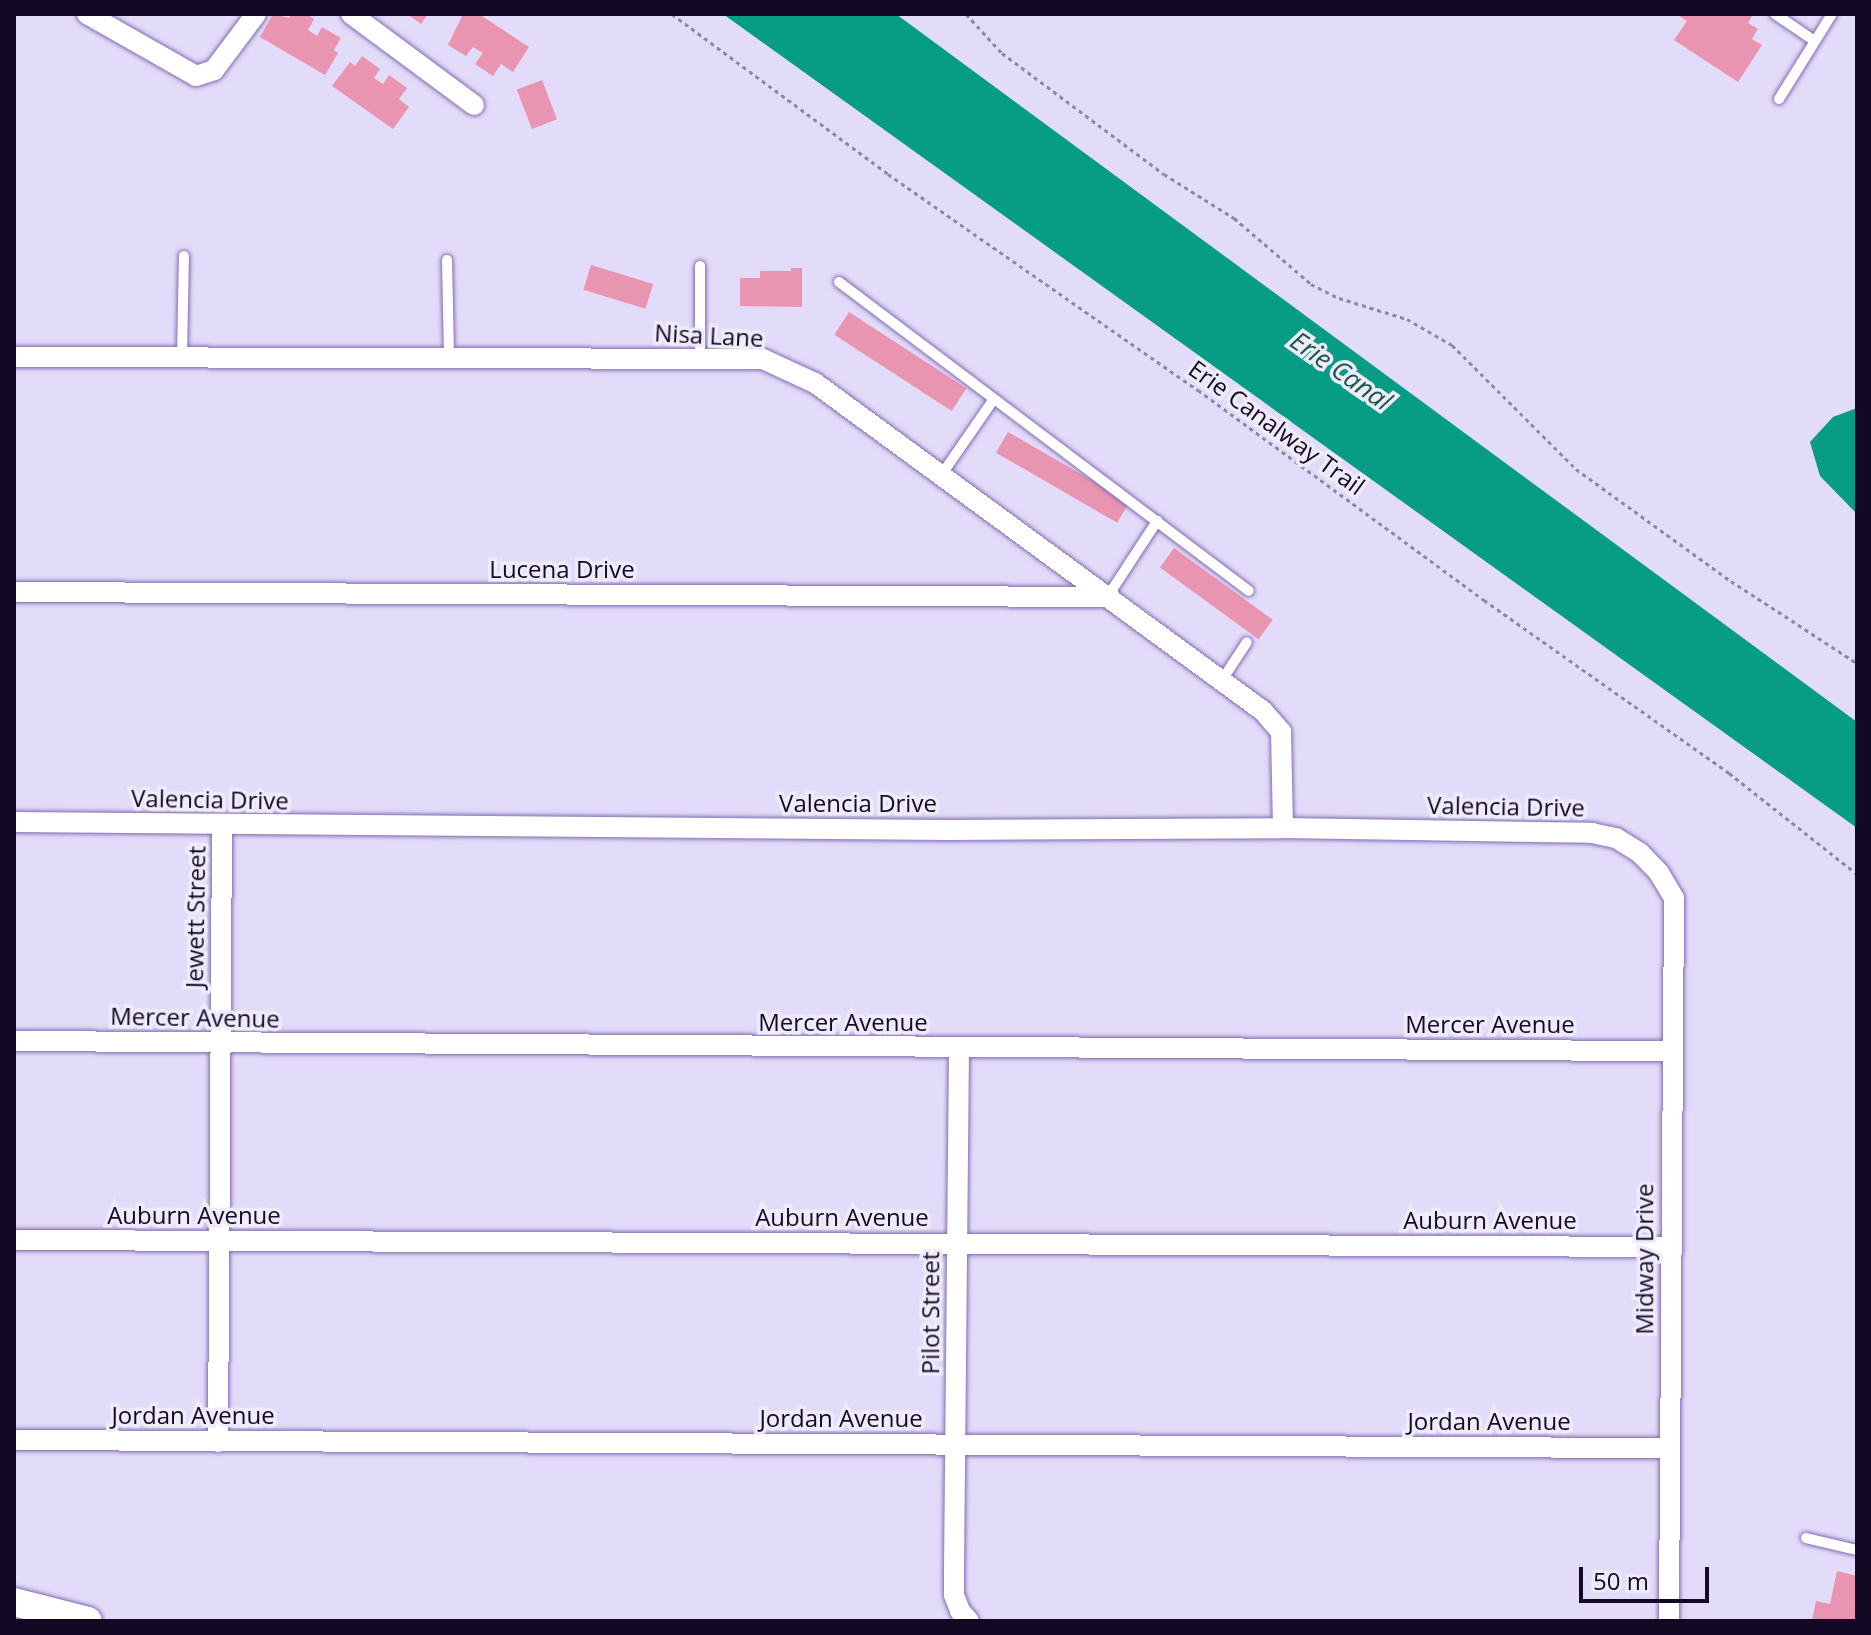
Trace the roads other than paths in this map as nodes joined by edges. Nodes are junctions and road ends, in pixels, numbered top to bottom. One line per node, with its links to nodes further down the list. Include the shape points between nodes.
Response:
1 (87, 14): 2 (street, via 196,76 214,70)
2 (256, 14)
3 (351, 14): 8 (street)
4 (1775, 14): 6 (lane)
5 (1832, 14): 6 (lane)
6 (1813, 40): 7 (lane)
7 (1779, 99)
8 (474, 105)
9 (184, 256): 14 (lane)
10 (447, 260): 15 (lane)
11 (700, 266): 16 (lane)
12 (839, 282): 17 (lane)
13 (14, 357): 14 (street, Nisa Lane)
14 (182, 357): 15 (street, Nisa Lane)
15 (449, 358): 16 (street, Nisa Lane)
16 (700, 358): 18 (street, Nisa Lane, via 763,359 815,383)
17 (994, 399): 18 (lane); 19 (lane)
18 (942, 474): 22 (street, Nisa Lane)
19 (1157, 521): 20 (lane); 22 (lane)
20 (1249, 591)
21 (14, 592): 22 (street, Lucena Drive)
22 (1109, 597): 24 (street, Nisa Lane)
23 (1247, 642): 24 (lane)
24 (1222, 680): 27 (street, Nisa Lane, via 1281,732)
25 (14, 822): 26 (street, Valencia Drive)
26 (222, 826): 27 (street, Valencia Drive); 30 (street, Jewett Street)
27 (1283, 828): 28 (street, Valencia Drive, via 1592,833 1616,838 1640,853)
28 (1674, 898): 32 (street, Midway Drive)
29 (14, 1041): 30 (street, Mercer Avenue)
30 (219, 1043): 31 (street, Mercer Avenue); 34 (street, Jewett Street)
31 (959, 1049): 32 (street, Mercer Avenue); 35 (street, Pilot Street)
32 (1671, 1051): 36 (street, Midway Drive)
33 (14, 1240): 34 (street, Auburn Avenue)
34 (218, 1242): 35 (street, Auburn Avenue); 38 (street, Jewett Street)
35 (957, 1243): 36 (street, Auburn Avenue); 39 (street, Pilot Street)
36 (1671, 1247): 40 (street, Midway Drive)
37 (14, 1440): 38 (street, Jordan Avenue)
38 (218, 1442): 39 (street, Jordan Avenue)
39 (956, 1444): 40 (street, Jordan Avenue); 45 (street, Pilot Street, via 954,1595)
40 (1669, 1448): 46 (street, Midway Drive)
41 (1806, 1538): 42 (lane)
42 (1857, 1550)
43 (14, 1602): 44 (street)
44 (88, 1621)
45 (969, 1621)
46 (1669, 1621)

